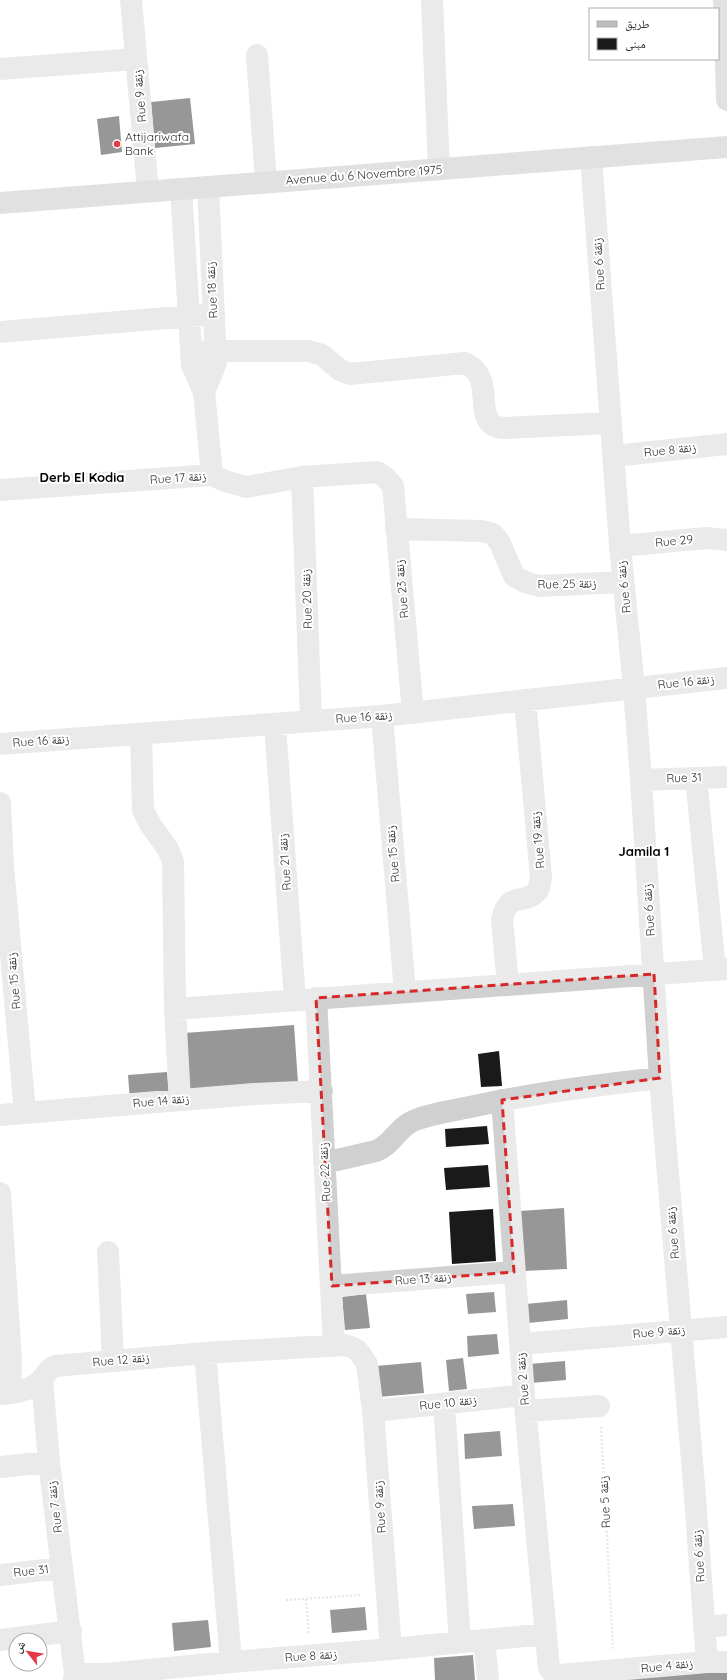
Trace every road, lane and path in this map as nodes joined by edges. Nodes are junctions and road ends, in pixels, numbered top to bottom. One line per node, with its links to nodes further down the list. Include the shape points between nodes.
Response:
1 (131, 0): 5 (street, Rue 9 زنقة)
2 (432, 0): 10 (street)
3 (724, 0): 7 (street)
4 (257, 55): 11 (street)
5 (136, 59): 6 (street); 14 (street, Rue 9 زنقة)
6 (0, 69)
7 (727, 100)
8 (727, 147): 9 (street, Avenue du 6 Novembre 1975)
9 (591, 157): 10 (street, Avenue du 6 Novembre 1975); 22 (street, Rue 6 زنقة)
10 (439, 169): 11 (street, Avenue du 6 Novembre 1975)
11 (266, 182): 12 (street, Avenue du 6 Novembre 1975)
12 (208, 187): 13 (street, Avenue du 6 Novembre 1975); 16 (street, Rue 18 زنقة)
13 (181, 189): 14 (street, Avenue du 6 Novembre 1975); 17 (street, Rue 18 زنقة)
14 (148, 191): 15 (street, Avenue du 6 Novembre 1975)
15 (0, 202)
16 (214, 314): 17 (street); 19 (street, Rue 18 زنقة)
17 (189, 316): 18 (street); 20 (street, Rue 18 زنقة)
18 (0, 332)
19 (215, 351): 20 (street); 21 (street, Rue 18 زنقة, via 216,363); 22 (street, via 309,351 350,374 465,363 473,367 481,378 487,418 493,425 505,428)
20 (191, 352): 21 (street, Rue 18 زنقة, via 192,365)
21 (204, 392): 26 (street, Rue 18 زنقة)
22 (611, 423): 24 (street, Rue 6 زنقة)
23 (727, 444): 24 (street, Rue 8 زنقة)
24 (614, 456): 31 (street, Rue 6 زنقة)
25 (377, 472): 27 (street, Rue 17 زنقة); 29 (street, Rue 23 زنقة, via 393,486)
26 (212, 475): 27 (street, Rue 17 زنقة, via 225,482 246,487); 28 (street, Rue 17 زنقة)
27 (302, 477): 38 (street, Rue 20 زنقة)
28 (0, 490)
29 (396, 529): 32 (street, Rue 25 زنقة, via 482,531 493,534 514,576 539,586); 36 (street, Rue 23 زنقة)
30 (727, 540): 31 (street, Rue 29, via 706,538)
31 (620, 546): 32 (street, Rue 6 زنقة)
32 (623, 582): 34 (street, Rue 6 زنقة)
33 (727, 678): 34 (street, Rue 16 زنقة)
34 (634, 688): 35 (street, Rue 16 زنقة); 44 (street, Rue 6 زنقة)
35 (525, 700): 36 (street, Rue 16 زنقة); 48 (street, Rue 19 زنقة, via 541,877 538,889 530,896 510,902 504,910 502,920)
36 (413, 713): 37 (street, Rue 16 زنقة)
37 (382, 716): 38 (street, Rue 16 زنقة); 49 (street, Rue 15 زنقة)
38 (311, 720): 39 (street, Rue 16 زنقة)
39 (275, 725): 40 (street, Rue 16 زنقة); 50 (street, Rue 21 زنقة)
40 (141, 734): 41 (street, Rue 16 زنقة); 51 (street, via 143,810 168,849 173,862)
41 (0, 744)
42 (727, 777): 43 (street, Rue 31)
43 (696, 778): 44 (street, Rue 31); 46 (street)
44 (641, 780): 47 (street, Rue 6 زنقة)
45 (0, 802): 56 (street, Rue 15 زنقة, via 3,866)
46 (721, 969): 47 (street)
47 (654, 974): 48 (street); 52 (street, Rue 6 زنقة)
48 (508, 984): 49 (street)
49 (405, 992): 50 (street)
50 (306, 999): 51 (street); 53 (street, Rue 22 زنقة)
51 (175, 1009): 54 (street)
52 (660, 1078): 55 (street); 64 (street, Rue 6 زنقة)
53 (322, 1091): 54 (street, Rue 14 زنقة); 58 (street, Rue 22 زنقة)
54 (180, 1100): 56 (street, Rue 14 زنقة)
55 (502, 1100): 58 (street, via 421,1118 404,1127 384,1148); 61 (street, Rue 2 زنقة)
56 (25, 1112): 57 (street, Rue 14 زنقة)
57 (0, 1115)
58 (324, 1163): 62 (street, Rue 22 زنقة)
59 (0, 1193): 70 (street, via 10,1360)
60 (108, 1252): 68 (street)
61 (514, 1272): 62 (street, Rue 13 زنقة); 65 (street, Rue 2 زنقة)
62 (332, 1286): 66 (street, Rue 22 زنقة)
63 (727, 1327): 64 (street, Rue 9 زنقة)
64 (682, 1330): 65 (street, Rue 9 زنقة); 83 (street, Rue 6 زنقة)
65 (520, 1344): 71 (street, Rue 2 زنقة)
66 (334, 1346): 67 (street); 74 (street, Rue 9 زنقة, via 351,1347 362,1355 367,1364)
67 (205, 1353): 68 (street, Rue 12 زنقة); 92 (street)
68 (113, 1360): 69 (street, Rue 12 زنقة, via 55,1366 46,1372)
69 (42, 1379): 70 (street, via 29,1388); 75 (street, Rue 7 زنقة)
70 (5, 1394)
71 (525, 1403): 72 (street, Rue 10 زنقة); 73 (street); 85 (street, Rue 2 زنقة)
72 (444, 1404): 74 (street, Rue 10 زنقة); 88 (street)
73 (599, 1406): 94 (path, Rue 5 زنقة)
74 (373, 1411): 89 (street, Rue 9 زنقة)
75 (49, 1462): 76 (street); 77 (street, Rue 7 زنقة)
76 (0, 1467)
77 (62, 1568): 78 (street, Rue 31); 84 (street, Rue 7 زنقة)
78 (0, 1575)
79 (360, 1595): 80 (path)
80 (306, 1599): 81 (path); 90 (path)
81 (286, 1600)
82 (727, 1625): 83 (street)
83 (704, 1627): 93 (street, Rue 6 زنقة)
84 (71, 1631): 86 (street); 95 (street, Rue 7 زنقة)
85 (546, 1634): 87 (street, Rue 8 زنقة); 91 (street, Rue 2 زنقة)
86 (0, 1640)
87 (484, 1640): 88 (street, Rue 8 زنقة); 97 (street)
88 (460, 1642): 89 (street, Rue 8 زنقة)
89 (391, 1649): 90 (street, Rue 8 زنقة)
90 (311, 1656): 92 (street, Rue 8 زنقة)
91 (547, 1658): 94 (street, Rue 4 زنقة, via 550,1671 559,1675)
92 (231, 1662): 96 (street, Rue 8 زنقة)
93 (717, 1662): 94 (street, Rue 4 زنقة)
94 (615, 1671)
95 (74, 1677): 96 (street, Rue 8 زنقة)
96 (106, 1677)
97 (488, 1680)

